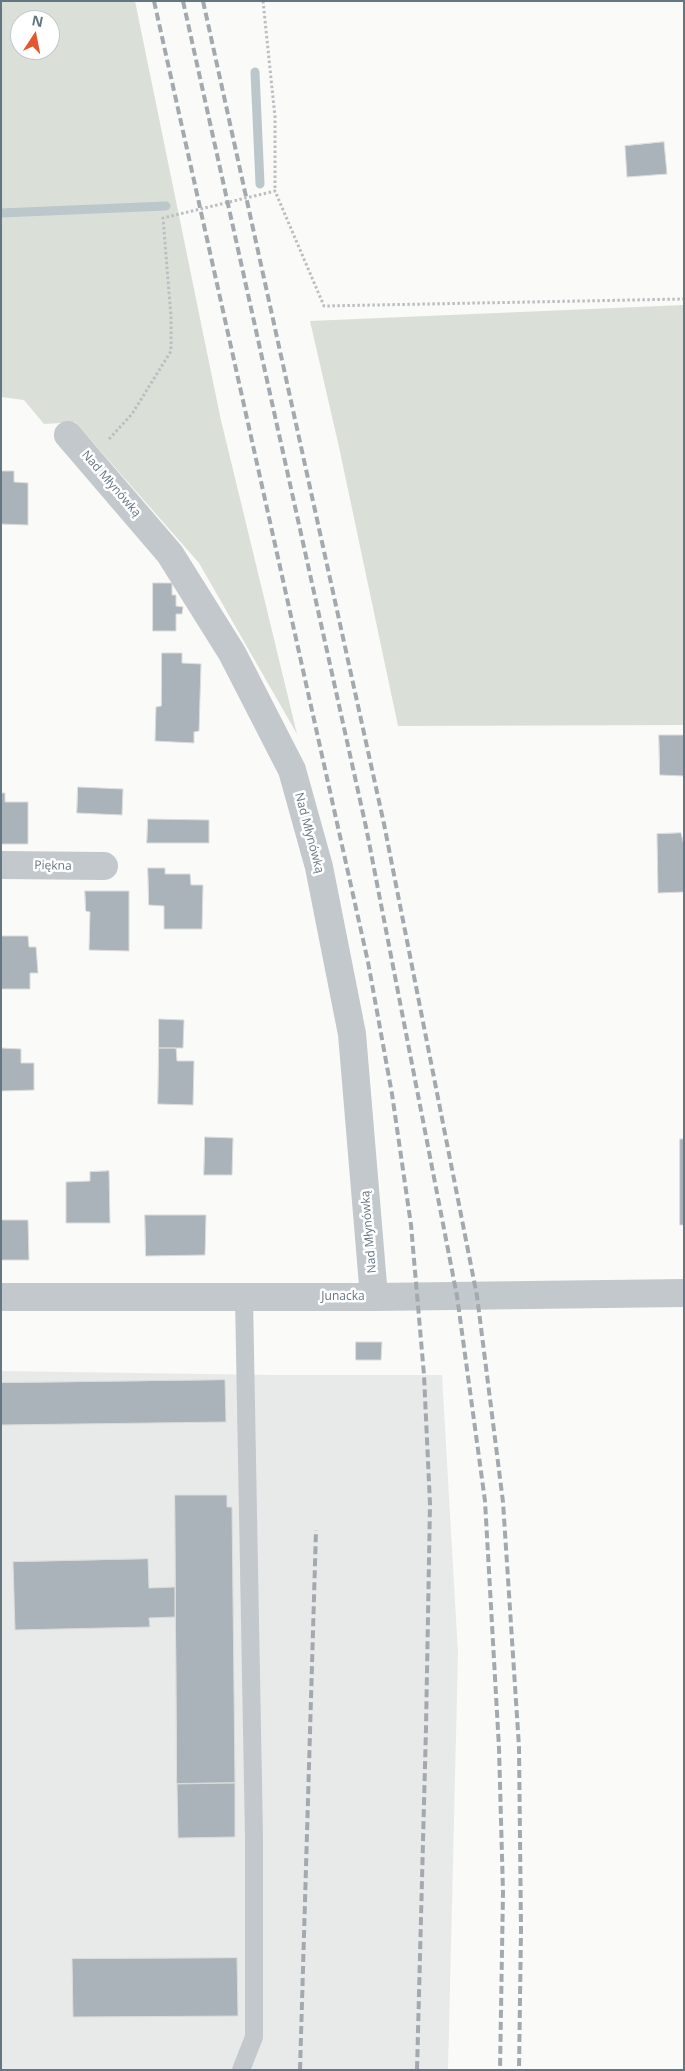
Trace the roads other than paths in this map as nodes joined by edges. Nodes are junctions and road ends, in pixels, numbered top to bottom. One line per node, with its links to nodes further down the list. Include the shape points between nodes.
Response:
1 (68, 435): 7 (street, Nad Młynówką, via 170,554 232,653 292,770 319,867 352,1034)
2 (1, 865): 3 (street, Piękna)
3 (104, 866)
4 (684, 1293): 7 (street, Junacka)
5 (1, 1297): 6 (street, Junacka)
6 (244, 1297): 7 (street, Junacka); 8 (lane, via 254,1837 254,2037)
7 (374, 1298)
8 (241, 2070)

